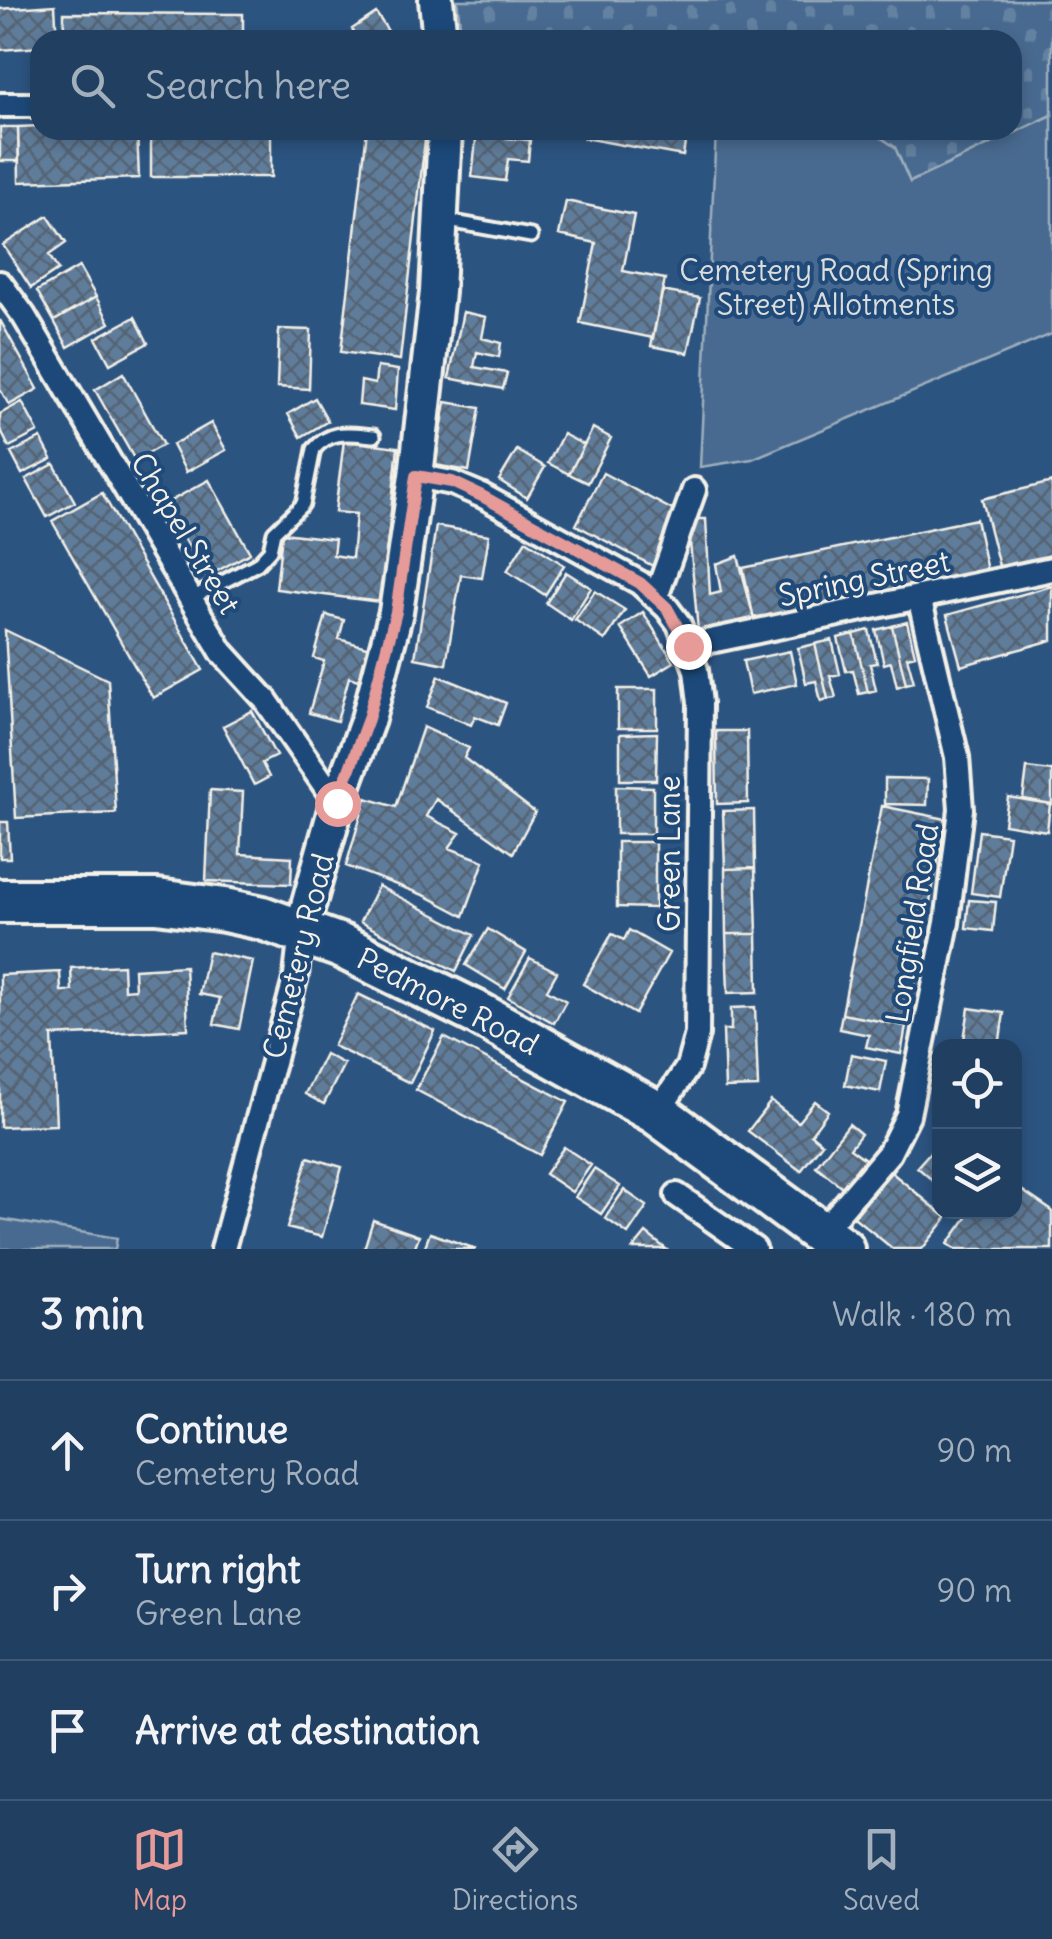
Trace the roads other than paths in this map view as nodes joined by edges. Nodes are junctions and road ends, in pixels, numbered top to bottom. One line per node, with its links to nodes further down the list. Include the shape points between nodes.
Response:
1 (436, 0): 2 (street)
2 (439, 30)
3 (30, 105): 4 (street)
4 (0, 106)
5 (445, 140): 6 (street, Cemetery Road)
6 (443, 220): 7 (lane); 10 (street, Cemetery Road)
7 (531, 236)
8 (0, 283): 15 (street, Chapel Street)
9 (374, 436): 15 (lane, via 339,433 320,443 303,504 274,532 270,550 257,564)
10 (416, 476): 13 (street, Green Lane, via 482,496); 17 (street, Cemetery Road, via 396,612)
11 (694, 490): 13 (street)
12 (1052, 569): 14 (street, Spring Street)
13 (656, 597): 16 (street, Green Lane)
14 (919, 597): 16 (street, Spring Street); 22 (street, Longfield Road, via 957,757 961,809 947,923 908,1115)
15 (190, 599): 17 (street, Chapel Street, via 222,652 265,700)
16 (688, 646): 20 (street, Green Lane, via 700,703 697,1034 688,1066)
17 (337, 803): 19 (street, Cemetery Road)
18 (0, 901): 19 (highway, Pedmore Road, via 157,902 244,914)
19 (301, 931): 20 (highway, Pedmore Road, via 477,1013); 23 (street, Cemetery Road, via 296,976)
20 (657, 1113): 22 (highway, Pedmore Road)
21 (676, 1196): 24 (street)
22 (832, 1241)
23 (226, 1248)
24 (754, 1249)

